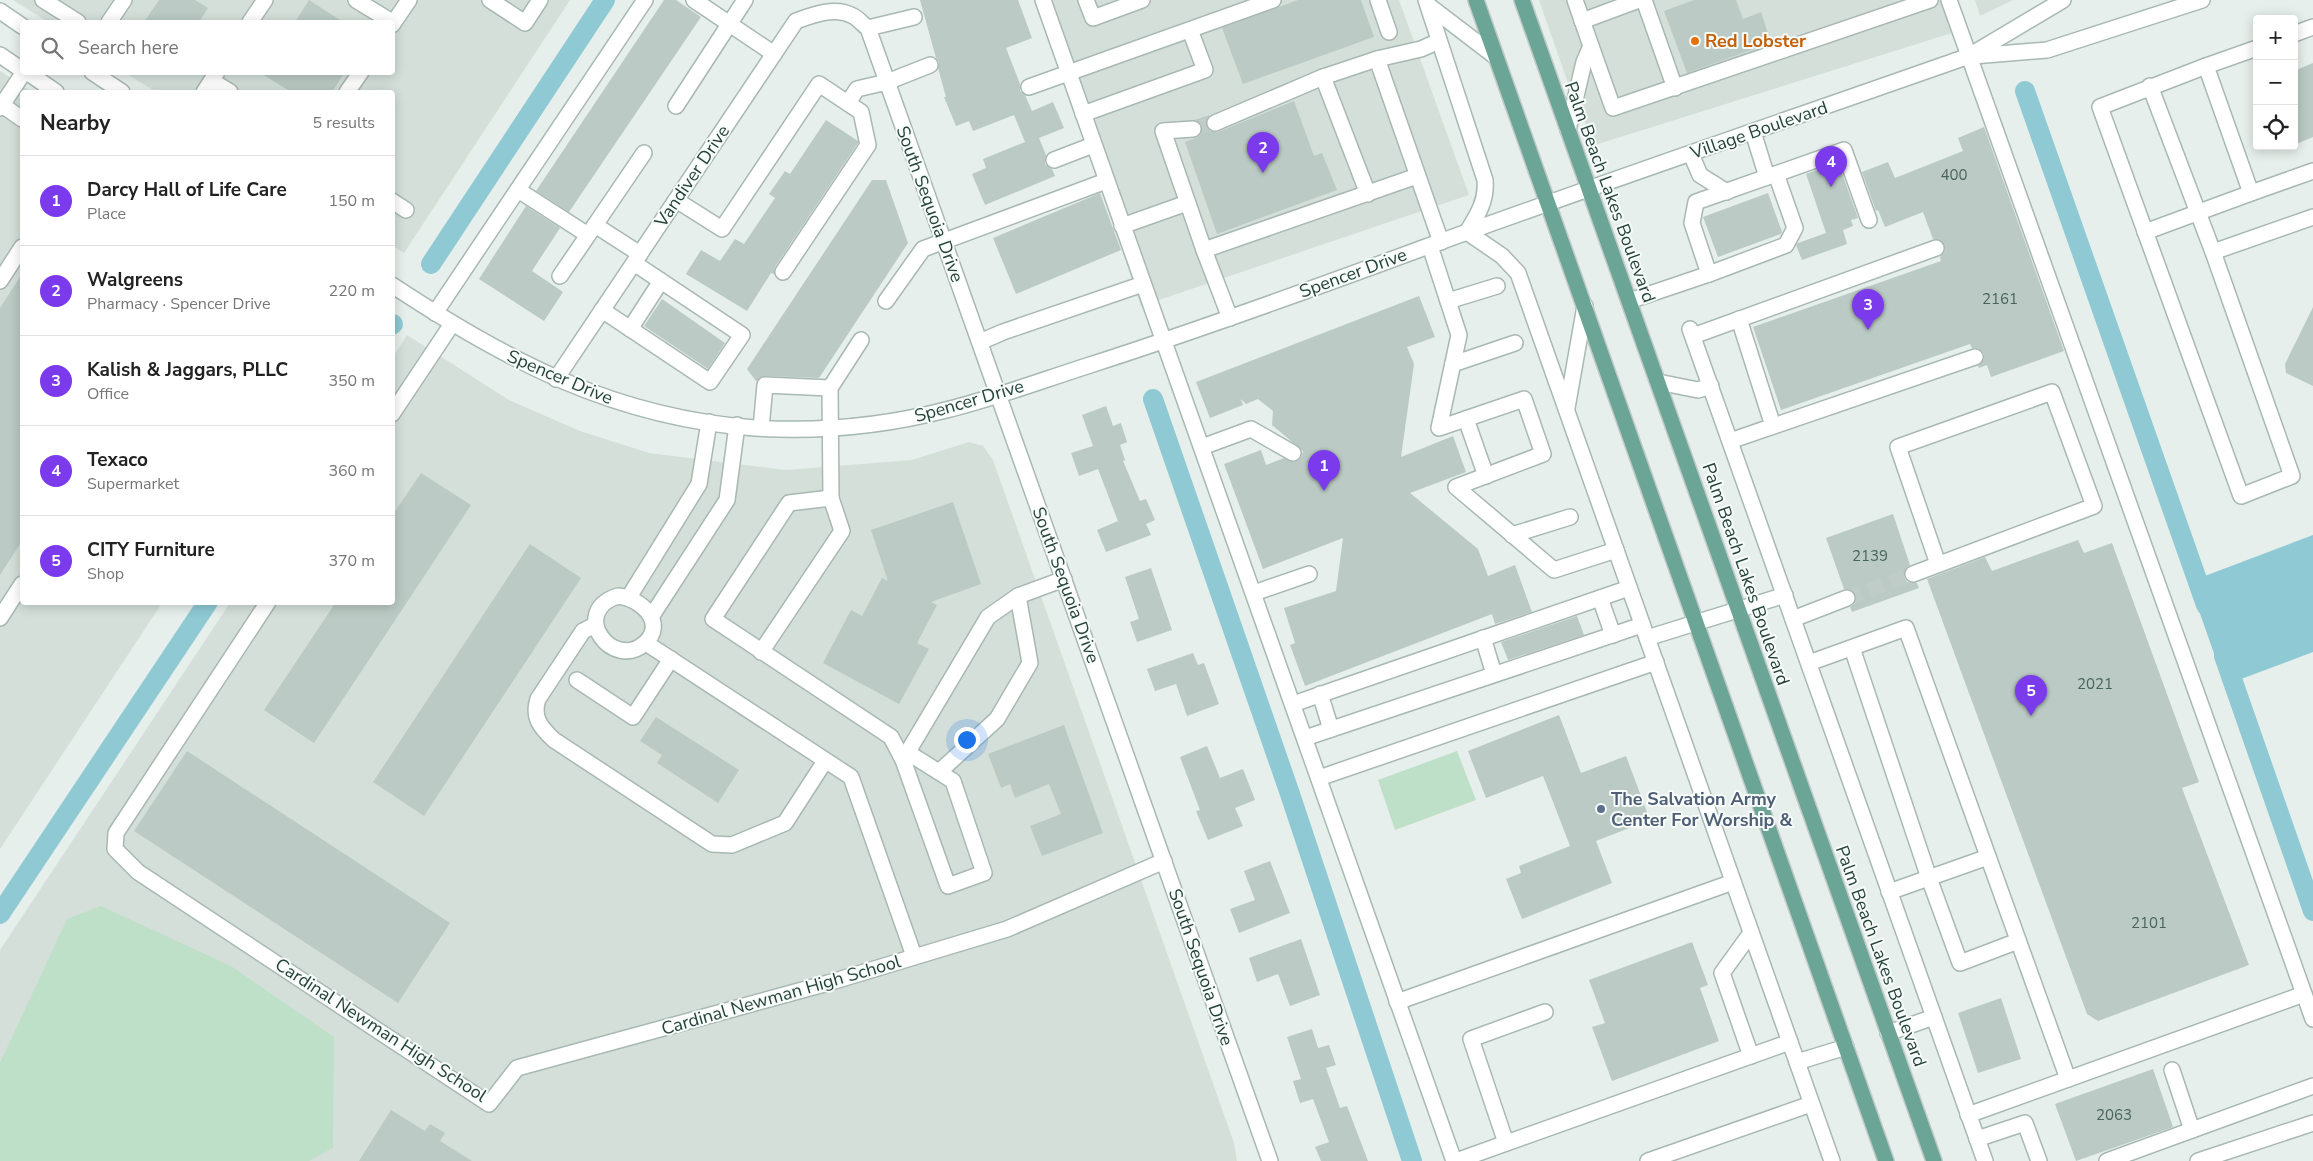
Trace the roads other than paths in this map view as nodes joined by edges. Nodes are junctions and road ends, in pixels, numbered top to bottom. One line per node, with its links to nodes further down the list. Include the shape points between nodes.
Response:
1 (43, 0): 30 (street)
2 (124, 0): 31 (street)
3 (265, 0): 32 (street)
4 (356, 0): 33 (street)
5 (409, 0): 34 (street)
6 (490, 0): 7 (street, via 525,23)
7 (540, 0)
8 (645, 0): 86 (street)
9 (694, 0): 36 (street)
10 (745, 0): 36 (street)
11 (1043, 0): 54 (street)
12 (1086, 0): 13 (street, via 1093,18)
13 (1142, 0)
14 (1273, 0): 40 (street)
15 (1378, 0): 41 (street)
16 (1476, 0): 49 (main road)
17 (1522, 0): 76 (main road, Palm Beach Lakes Boulevard)
18 (1575, 0): 35 (street)
19 (1639, 0): 35 (street)
20 (1644, 0): 64 (street)
21 (1930, 0): 64 (street)
22 (1949, 0): 48 (street)
23 (2063, 0): 48 (street, Village Boulevard)
24 (2202, 0): 48 (street, Village Boulevard, via 2047,50)
25 (1427, 2): 43 (street); 49 (street)
26 (838, 6): 28 (street, Vandiver Drive); 46 (street, Vandiver Drive, via 796,21)
27 (0, 11): 37 (street)
28 (853, 15): 39 (street, South Sequoia Drive)
29 (914, 17): 39 (street)
30 (75, 20)
31 (111, 20)
32 (251, 20)
33 (388, 20)
34 (395, 20)
35 (1582, 21): 44 (street)
36 (730, 24): 46 (street); 70 (street)
37 (20, 25)
38 (2313, 27): 42 (street)
39 (868, 28): 61 (street, South Sequoia Drive)
40 (1190, 30): 54 (street); 72 (street, via 1205,70)
41 (1389, 32)
42 (2298, 33)
43 (1439, 41): 50 (street); 101 (street, via 1485,180 1486,191 1480,210)
44 (1590, 46): 64 (street, via 1613,108); 76 (street)
45 (2253, 49): 52 (street)
46 (774, 54): 91 (street, Vandiver Drive)
47 (0, 55): 53 (street)
48 (1969, 56): 77 (street, Village Boulevard); 201 (street, via 2018,206)
49 (1496, 57): 94 (main road)
50 (1377, 59): 59 (street); 83 (street)
51 (930, 65): 61 (street)
52 (2206, 66): 62 (street); 89 (street)
53 (20, 69)
54 (1068, 74): 63 (street); 72 (street)
55 (22, 75): 71 (street)
56 (29, 75): 65 (street)
57 (96, 75): 66 (street)
58 (359, 75): 68 (street)
59 (1323, 77): 74 (street); 90 (street)
60 (211, 82): 67 (street)
61 (887, 82): 69 (street, via 857,89); 103 (street, South Sequoia Drive)
62 (2150, 86): 96 (street); 102 (street, via 2100,107)
63 (1029, 87)
64 (1675, 88)
65 (53, 90)
66 (119, 90)
67 (226, 90)
68 (349, 90)
69 (848, 103): 91 (street, via 819,84 722,229); 110 (street, via 861,112 868,144)
70 (676, 106)
71 (1, 107): 73 (street)
72 (1082, 114): 78 (street)
73 (20, 117)
74 (1215, 122)
75 (1193, 129): 93 (street, via 1163,131)
76 (1568, 130): 87 (main road, Palm Beach Lakes Boulevard)
77 (1753, 132): 80 (street, Village Boulevard); 84 (street)
78 (1093, 145): 81 (street); 85 (street)
79 (644, 152): 100 (street)
80 (1691, 154): 87 (street, Village Boulevard); 88 (street, via 1700,175)
81 (1054, 160)
82 (2313, 171): 89 (street)
83 (1417, 176): 90 (street); 104 (street)
84 (1772, 176): 88 (street); 98 (street, via 1844,150); 111 (street, via 1795,228 1786,246)
85 (1106, 181): 99 (street); 103 (street)
86 (518, 190): 100 (street); 123 (street)
87 (1590, 190): 94 (street, Village Boulevard); 120 (main road, Palm Beach Lakes Boulevard)
88 (1727, 192): 111 (street, via 1696,202 1692,223)
89 (2250, 193): 96 (street)
90 (1368, 194): 107 (street)
91 (676, 200): 109 (street, Vandiver Drive)
92 (395, 203): 95 (street)
93 (1187, 203): 99 (street); 107 (street)
94 (1548, 204): 101 (street, Spencer Drive); 121 (main road)
95 (406, 210)
96 (2199, 213): 102 (street); 108 (street)
97 (2313, 217): 108 (street)
98 (1869, 220)
99 (1122, 226): 115 (street)
100 (591, 230): 109 (street); 112 (street)
101 (1467, 232): 104 (street, Spencer Drive); 140 (street, via 1502,256 1518,273)
102 (2145, 232): 108 (street, via 2241,496 2292,476)
103 (943, 240): 118 (street, via 923,249); 129 (street, South Sequoia Drive)
104 (1435, 244): 119 (street); 124 (street, Spencer Drive)
105 (1936, 248): 125 (street)
106 (20, 250): 113 (street)
107 (1204, 250): 124 (street)
108 (2213, 252)
109 (636, 258): 114 (street); 122 (street, Vandiver Drive)
110 (784, 272)
111 (1709, 274): 120 (street)
112 (560, 276)
113 (0, 281)
114 (661, 281): 127 (street); 127 (street, via 742,335 710,382)
115 (1143, 284): 129 (street); 130 (street)
116 (1497, 286): 119 (street)
117 (395, 287): 123 (street, Spencer Drive)
118 (886, 301)
119 (1448, 301): 133 (street, via 1459,335)
120 (1629, 301): 135 (main road, Palm Beach Lakes Boulevard)
121 (1584, 306): 140 (street); 172 (main road)
122 (602, 310): 127 (street); 134 (street, Vandiver Drive)
123 (435, 314): 126 (street, Spencer Drive)
124 (1230, 318): 130 (street, Spencer Drive)
125 (1739, 319): 136 (street, via 1692,333); 144 (street)
126 (452, 324): 134 (street, Spencer Drive, via 505,355); 139 (street)
127 (630, 329)
128 (861, 340): 137 (street)
129 (980, 342): 138 (street, South Sequoia Drive)
130 (1163, 342): 138 (street, Spencer Drive); 148 (street)
131 (1515, 343): 133 (street)
132 (1975, 357): 144 (street)
133 (1453, 364): 141 (street, via 1439,428)
134 (556, 379): 142 (street, Spencer Drive, via 638,408)
135 (1658, 382): 136 (street, via 1698,390); 168 (main road, Palm Beach Lakes Boulevard)
136 (1711, 386): 147 (street)
137 (830, 388): 145 (street, via 765,386); 146 (street)
138 (999, 394): 146 (street, Spencer Drive, via 947,410 889,422); 158 (street, South Sequoia Drive)
139 (395, 410)
140 (1567, 411): 154 (street)
141 (1466, 419): 150 (street); 150 (street, via 1524,399 1543,454)
142 (709, 422): 143 (street, Spencer Drive); 164 (street, via 700,484)
143 (737, 425): 145 (street, Spencer Drive); 169 (street, via 727,500)
144 (1773, 426): 147 (street)
145 (761, 428): 146 (street, Spencer Drive)
146 (831, 428): 151 (street)
147 (1730, 441): 162 (street)
148 (1202, 447): 149 (street, via 1251,429); 161 (street)
149 (1293, 453)
150 (1486, 476): 153 (street, via 1456,488)
151 (830, 498): 179 (street, via 842,530); 179 (street, via 789,503 713,619)
152 (1570, 518): 153 (street)
153 (1512, 535): 154 (street, via 1554,570)
154 (1616, 550): 160 (street)
155 (1938, 564): 155 (street, via 2094,506 2052,392 1898,447); 157 (street)
156 (1310, 574): 161 (street)
157 (1914, 574)
158 (1064, 579): 163 (street); 194 (street, South Sequoia Drive)
159 (20, 587): 170 (street)
160 (1629, 588): 165 (street); 174 (street)
161 (1254, 593): 186 (street)
162 (1784, 595): 168 (street); 171 (street)
163 (1018, 596): 189 (street, via 988,617); 191 (street, via 1030,663 997,719)
164 (629, 597): 169 (street, via 642,605); 173 (street, via 608,599 600,606)
165 (1600, 598): 175 (street); 176 (street)
166 (1847, 598): 171 (street)
167 (266, 605): 200 (street, Cardinal Newman High School, via 116,833 115,850 138,872 489,1104 517,1068 828,984)
168 (1738, 610): 172 (street); 206 (main road, Palm Beach Lakes Boulevard)
169 (651, 617): 177 (street, via 653,627)
170 (0, 618)
171 (1793, 619): 182 (street)
172 (1696, 623): 174 (street); 208 (main road)
173 (595, 625): 177 (street, via 606,643 615,648 625,651); 190 (street, via 583,632 538,699 536,718 554,740 712,844 732,846 785,824)
174 (1645, 632): 175 (street); 181 (street)
175 (1613, 635): 183 (street)
176 (1483, 638): 183 (street); 185 (street)
177 (646, 643): 180 (street)
178 (1852, 648): 182 (street); 193 (street, via 1906,628); 195 (street)
179 (761, 652): 189 (street, via 891,737)
180 (671, 659): 184 (street, via 633,718); 190 (street)
181 (1656, 662): 192 (street); 196 (street)
182 (1809, 663): 197 (street)
183 (1494, 674): 187 (street)
184 (577, 680)
185 (1320, 694): 186 (street); 187 (street)
186 (1292, 704): 188 (street)
187 (1332, 729): 188 (street)
188 (1304, 738): 192 (street)
189 (905, 756): 191 (street); 191 (street, via 948,886 984,873 953,781)
190 (825, 761): 200 (street, via 851,777)
191 (939, 772)
192 (1319, 778): 202 (street)
193 (1988, 857): 195 (street); 199 (street)
194 (1164, 861): 200 (street, Cardinal Newman High School, via 1007,929); 222 (street, South Sequoia Drive)
195 (1929, 878): 197 (street); 199 (street, via 1960,963)
196 (1733, 882): 198 (street); 202 (street)
197 (1890, 892): 204 (street)
198 (1751, 933): 207 (street); 209 (street, via 1722,973)
199 (2018, 941): 212 (street)
200 (914, 956)
201 (2304, 994): 205 (street); 212 (street)
202 (1397, 1002): 223 (street)
203 (1545, 1012): 219 (street, via 1471,1039)
204 (1934, 1017): 206 (street); 215 (street)
205 (2313, 1019)
206 (1888, 1033): 227 (main road, Palm Beach Lakes Boulevard)
207 (1790, 1042): 209 (street); 210 (street)
208 (1846, 1047): 210 (street); 226 (main road)
209 (1751, 1056): 219 (street)
210 (1796, 1062): 214 (street)
211 (2172, 1070): 217 (street)
212 (2068, 1079): 215 (street)
213 (2313, 1086): 217 (street)
214 (1811, 1104): 220 (street); 225 (street)
215 (1968, 1115): 218 (street)
216 (2313, 1123): 221 (street)
217 (2192, 1130): 230 (street)
218 (1977, 1140): 228 (street); 229 (street, via 2024,1123)
219 (1506, 1143): 223 (street)
220 (1683, 1155): 224 (street)
221 (2206, 1160)
222 (1270, 1161)
223 (1455, 1161)
224 (1648, 1161)
225 (1832, 1161)
226 (1886, 1161)
227 (1934, 1161)
228 (1985, 1161)
229 (2039, 1161)
230 (2107, 1161)

